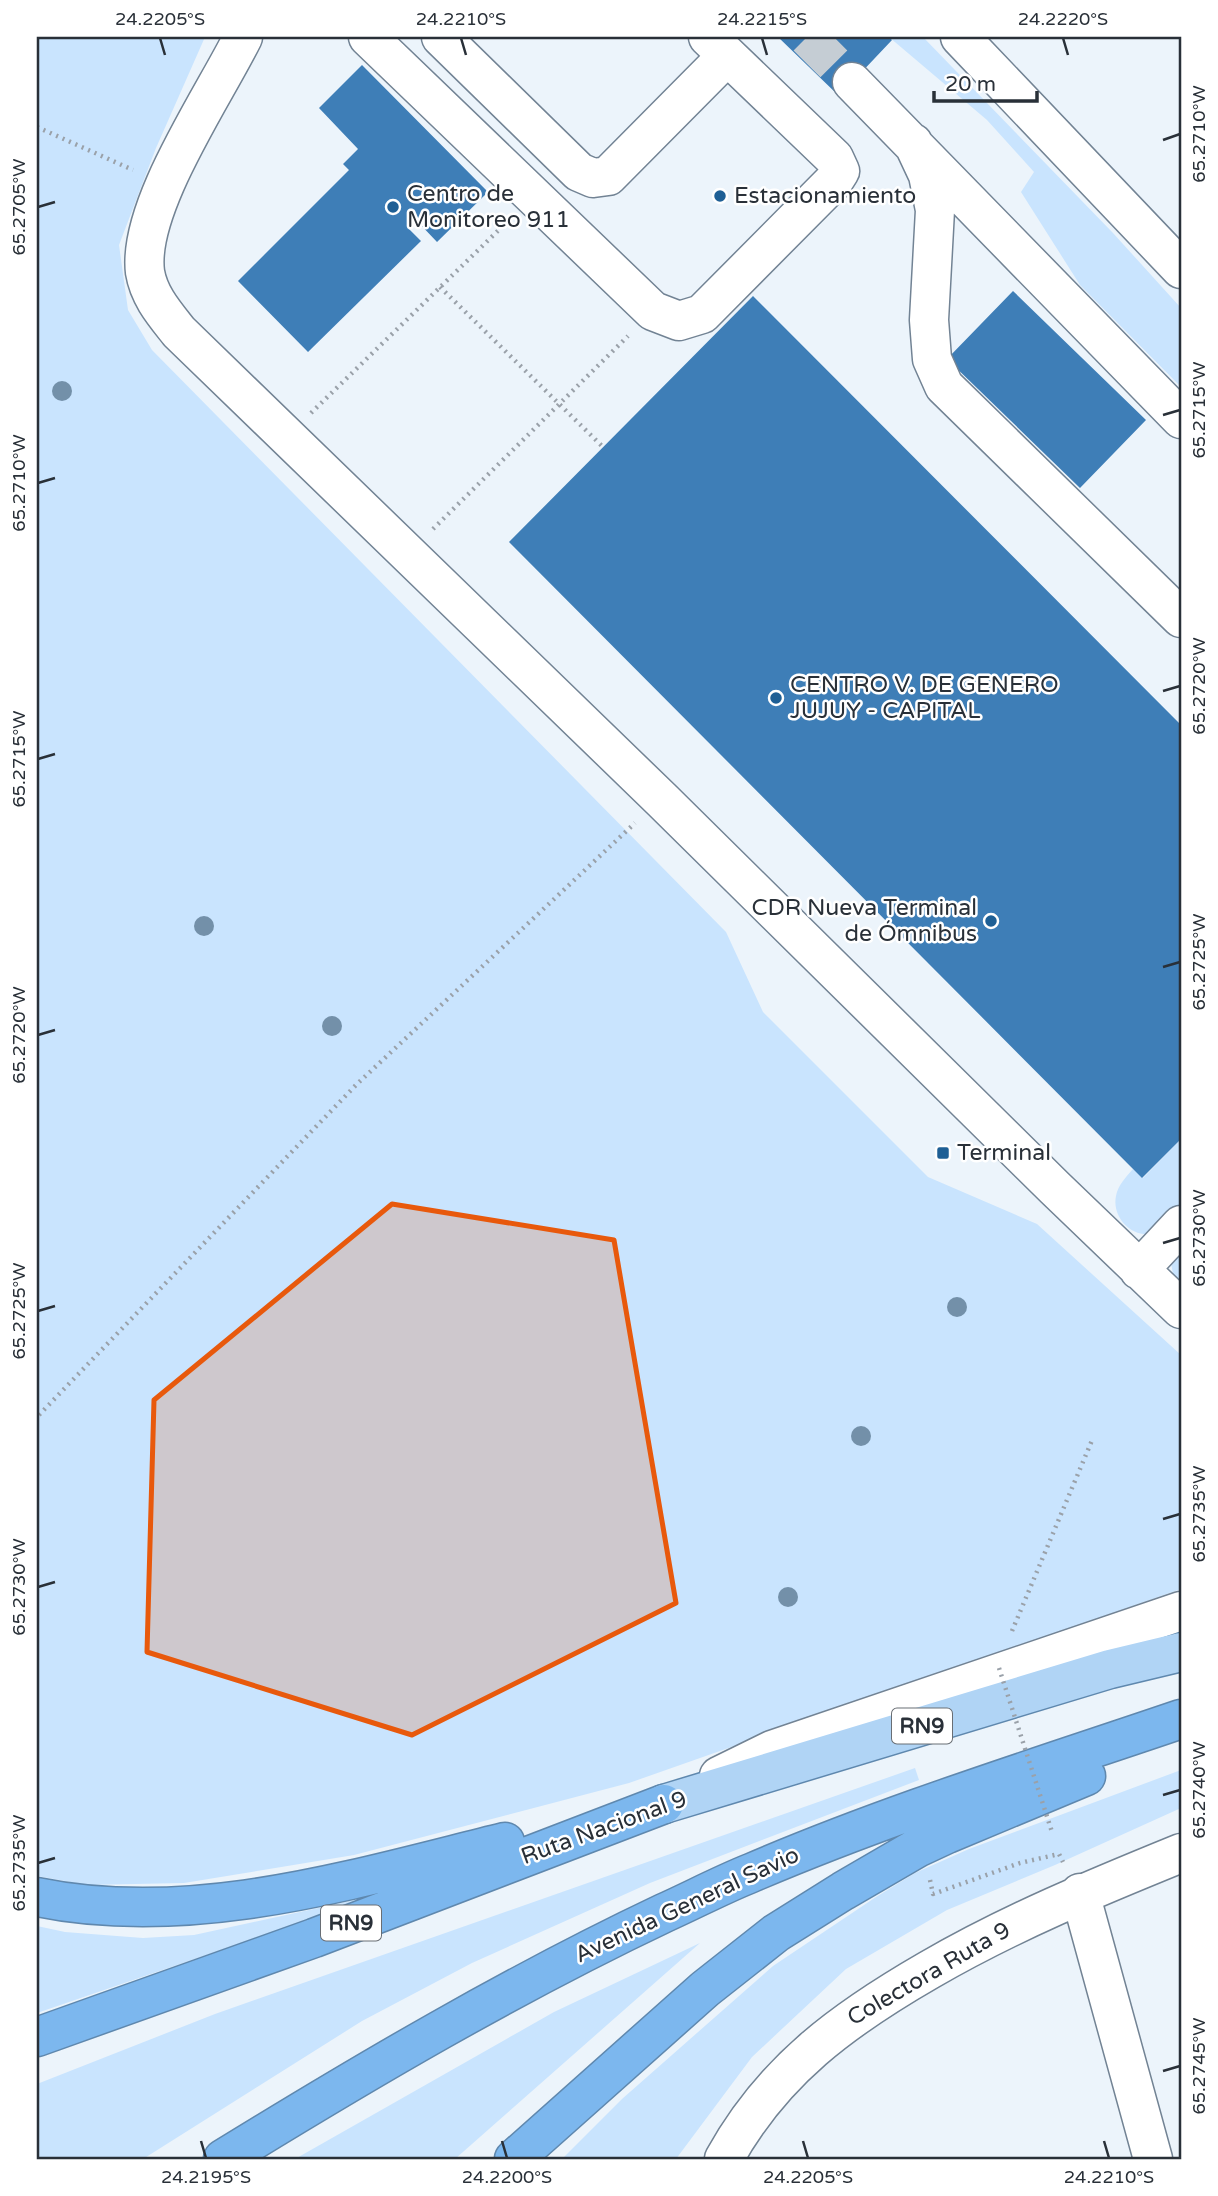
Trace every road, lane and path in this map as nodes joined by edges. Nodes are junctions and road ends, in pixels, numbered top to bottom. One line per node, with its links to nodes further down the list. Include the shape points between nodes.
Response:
1 (369, 37): 10 (street)
2 (440, 37): 4 (street, via 579,172 593,178 608,176)
3 (960, 37): 11 (street)
4 (717, 46): 13 (street, via 834,158 840,171 702,314 679,321)
5 (235, 48): 16 (street, via 152,217 144,252 146,274 153,299 179,332)
6 (852, 82): 8 (street)
7 (37, 127): 9 (path)
8 (913, 144): 15 (street); 19 (street, via 928,175 935,210 929,320 932,359 944,386)
9 (132, 169)
10 (534, 197): 12 (path); 13 (street)
11 (1181, 269)
12 (440, 288): 14 (path); 16 (path)
13 (653, 311): 14 (path)
14 (559, 405): 17 (path); 18 (path)
15 (1181, 419)
16 (287, 437): 18 (street)
17 (603, 447)
18 (408, 554): 20 (street)
19 (1181, 618)
20 (661, 799): 22 (street); 24 (path, via 356,1085)
21 (1181, 1225): 22 (street)
22 (1139, 1270): 23 (street)
23 (1181, 1309)
24 (39, 1415)
25 (1093, 1438): 28 (path)
26 (1181, 1611): 29 (street)
27 (1181, 1620): 29 (street)
28 (1011, 1634)
29 (1099, 1637): 34 (street, via 772,1750)
30 (1181, 1652): 34 (main road, Ruta Nacional 9 / RN9, via 1110,1669)
31 (1002, 1657): 35 (path, bridge, via 999,1668 1052,1832)
32 (1181, 1719): 42 (highway, Avenida General Savio, via 850,1833 749,1873 526,1982)
33 (1181, 1741): 43 (highway, via 947,1834 843,1891 730,1968)
34 (664, 1804): 40 (highway, via 246,1900 118,1908); 41 (highway, Ruta Nacional 9 / RN9, via 314,1938)
35 (1040, 1837)
36 (1181, 1853): 39 (street, Colectora Ruta 9)
37 (1053, 1855): 38 (path, via 933,1894 929,1878)
38 (941, 1873)
39 (1080, 1894): 44 (street, Colectora Ruta 9, via 962,1951 847,2020 791,2070 747,2122); 45 (street)
40 (37, 1897)
41 (37, 2037)
42 (223, 2159)
43 (514, 2159)
44 (724, 2159)
45 (1153, 2159)

